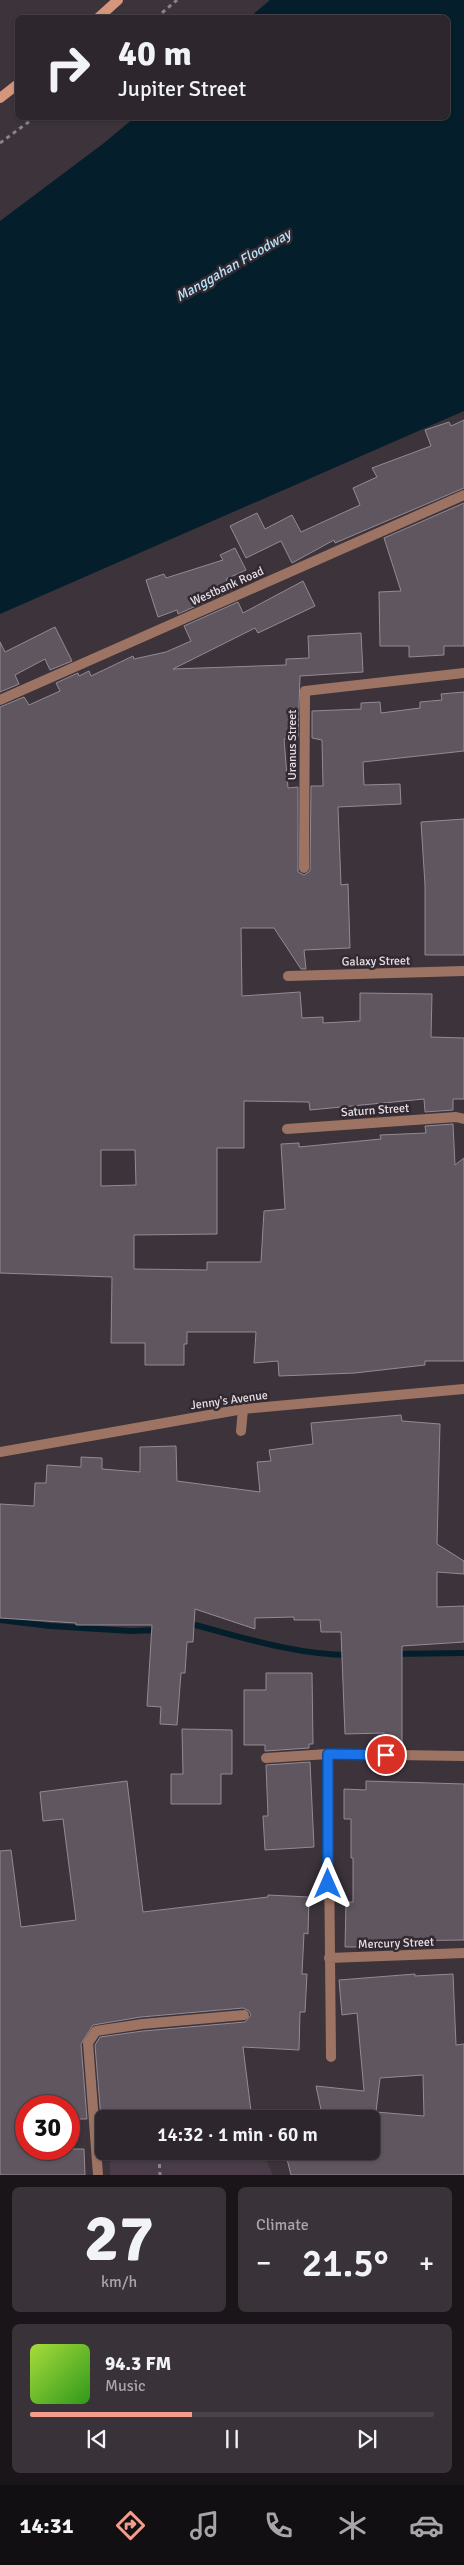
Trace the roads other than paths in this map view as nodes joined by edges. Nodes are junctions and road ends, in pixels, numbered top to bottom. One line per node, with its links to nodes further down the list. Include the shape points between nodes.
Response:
1 (118, 0): 2 (main road)
2 (101, 15)
3 (15, 86): 4 (main road)
4 (0, 98)
5 (464, 495): 7 (street, Westbank Road)
6 (464, 673): 8 (street, Uranus Street, via 305,691)
7 (0, 700)
8 (304, 868)
9 (464, 971): 10 (street, Galaxy Street)
10 (288, 976)
11 (464, 1119): 12 (street, Saturn Street)
12 (287, 1128)
13 (464, 1389): 14 (street, Jenny's Avenue)
14 (243, 1409): 15 (street); 16 (street, Jenny's Avenue)
15 (241, 1431)
16 (0, 1452)
17 (328, 1754): 18 (street); 19 (street); 21 (street)
18 (464, 1756)
19 (266, 1758)
20 (464, 1953): 21 (street, Mercury Street)
21 (329, 1958): 23 (street)
22 (244, 2015): 24 (street, via 96,2031 88,2043)
23 (331, 2057)
24 (98, 2175)

